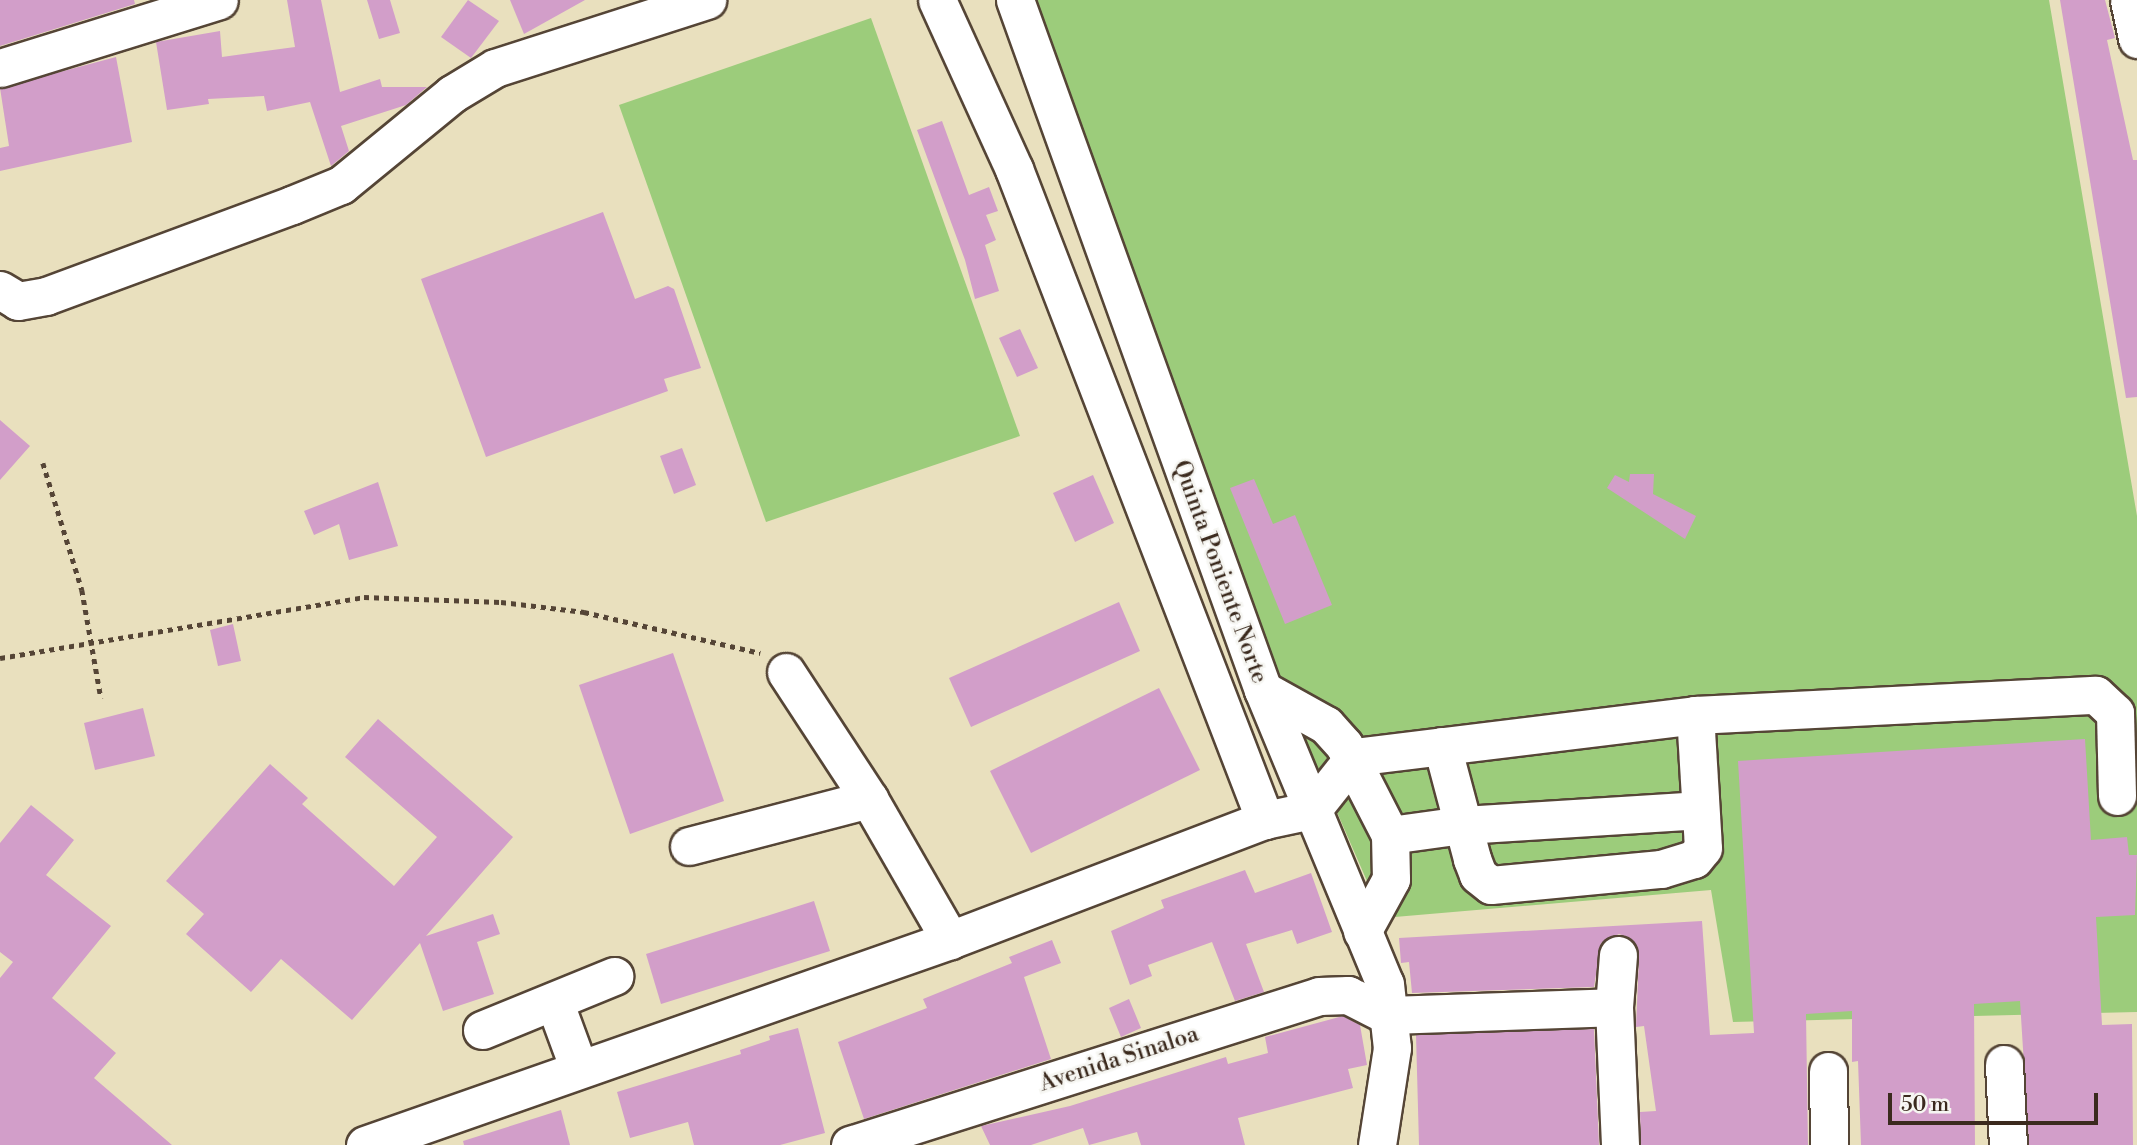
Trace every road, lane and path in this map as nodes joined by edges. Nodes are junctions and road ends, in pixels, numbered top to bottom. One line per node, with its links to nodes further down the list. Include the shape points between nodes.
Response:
1 (219, 0): 7 (street)
2 (707, 0): 8 (street, via 495,68 452,94 341,185 46,296 18,301)
3 (937, 0): 22 (street, via 1014,169)
4 (1015, 0): 13 (street, Quinta Poniente Norte)
5 (2129, 0): 6 (street)
6 (2137, 39)
7 (0, 68)
8 (0, 290)
9 (43, 463): 10 (path, via 82,590)
10 (90, 641): 11 (path); 12 (path, via 365,597 501,602 584,612 761,653); 14 (path)
11 (0, 658)
12 (786, 672): 19 (street)
13 (1263, 690): 17 (street, via 1326,725); 20 (street, Quinta Poniente Norte)
14 (101, 698)
15 (1695, 715): 16 (street); 18 (street, via 2096,695 2115,713); 21 (street)
16 (1442, 746): 17 (street); 23 (street)
17 (1354, 757): 20 (street); 24 (street)
18 (2117, 796)
19 (869, 799): 25 (street); 27 (street)
20 (1312, 810): 22 (street); 26 (street, Quinta Poniente Norte)
21 (1699, 810): 23 (street); 23 (street, via 1703,848 1694,859 1661,869 1491,885 1478,875)
22 (1265, 820): 27 (street)
23 (1462, 825): 24 (street)
24 (1390, 835): 26 (street, via 1391,879)
25 (690, 846)
26 (1362, 932): 32 (street, Quinta Poniente Norte, via 1385,984)
27 (950, 940): 35 (street)
28 (1618, 955): 31 (street)
29 (614, 976): 30 (street)
30 (554, 1001): 33 (street); 35 (street)
31 (1614, 1007): 32 (street); 40 (street)
32 (1387, 1015): 38 (street, Avenida Sinaloa, via 1348,995 1318,996); 39 (street, Quinta Poniente Norte, via 1392,1048)
33 (482, 1030)
34 (2004, 1065): 42 (street)
35 (579, 1069): 37 (street)
36 (1828, 1071): 41 (street)
37 (365, 1145)
38 (850, 1145)
39 (1377, 1145)
40 (1620, 1145)
41 (1829, 1145)
42 (2008, 1145)

